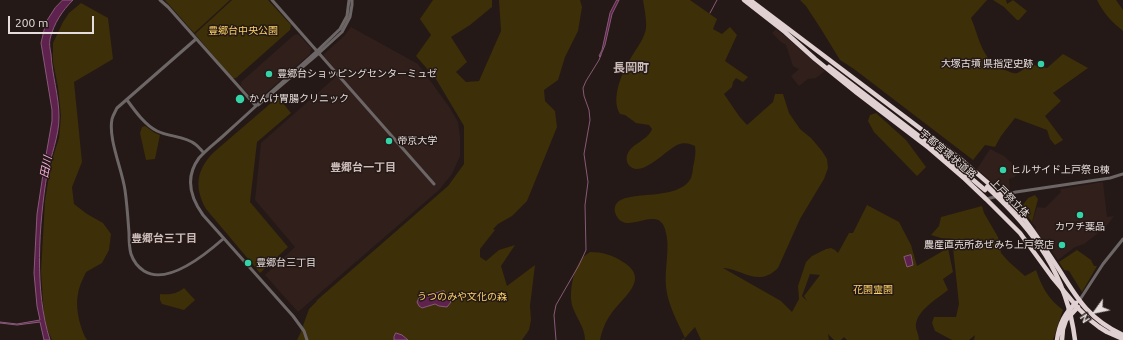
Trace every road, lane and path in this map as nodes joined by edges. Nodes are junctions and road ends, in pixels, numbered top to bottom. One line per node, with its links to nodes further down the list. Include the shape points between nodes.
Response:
1 (160, 0): 7 (street)
2 (272, 0): 8 (street)
3 (350, 0): 8 (street, via 342,26)
4 (744, 0): 6 (highway, 宇都宮環状道路)
5 (750, 0): 6 (highway, 宇都宮環状道路)
6 (787, 31): 14 (highway, 宇都宮環状道路, via 958,157); 15 (highway, 宇都宮環状道路, via 814,59 942,160); 24 (highway, 上戸祭立体, bridge, via 941,149 1000,199 1039,245 1051,264 1066,298 1073,322)
7 (196, 39): 9 (street); 10 (street)
8 (318, 52): 10 (street); 13 (street)
9 (127, 100): 11 (street, via 152,128 195,144); 16 (street, via 117,108 112,117 111,127 124,184 131,254 138,266 151,274 165,275 190,264)
10 (256, 106): 11 (street)
11 (204, 153): 16 (street, via 192,172 192,197 199,210)
12 (1123, 174): 14 (street)
13 (434, 184)
14 (1000, 195): 15 (street); 18 (highway, 宇都宮環状道路, via 1029,226)
15 (986, 199): 18 (highway, 宇都宮環状道路, via 1020,233 1052,277)
16 (223, 239): 21 (street, via 293,316)
17 (1123, 239): 18 (street)
18 (1077, 304): 19 (highway, 宇都宮環状道路, via 1103,324); 20 (highway, 宇都宮環状道路, via 1099,327); 22 (highway, via 1063,318); 23 (highway, via 1066,320)
19 (1123, 335)
20 (1123, 339)
21 (307, 340)
22 (1057, 340)
23 (1062, 340)
24 (1074, 340)

